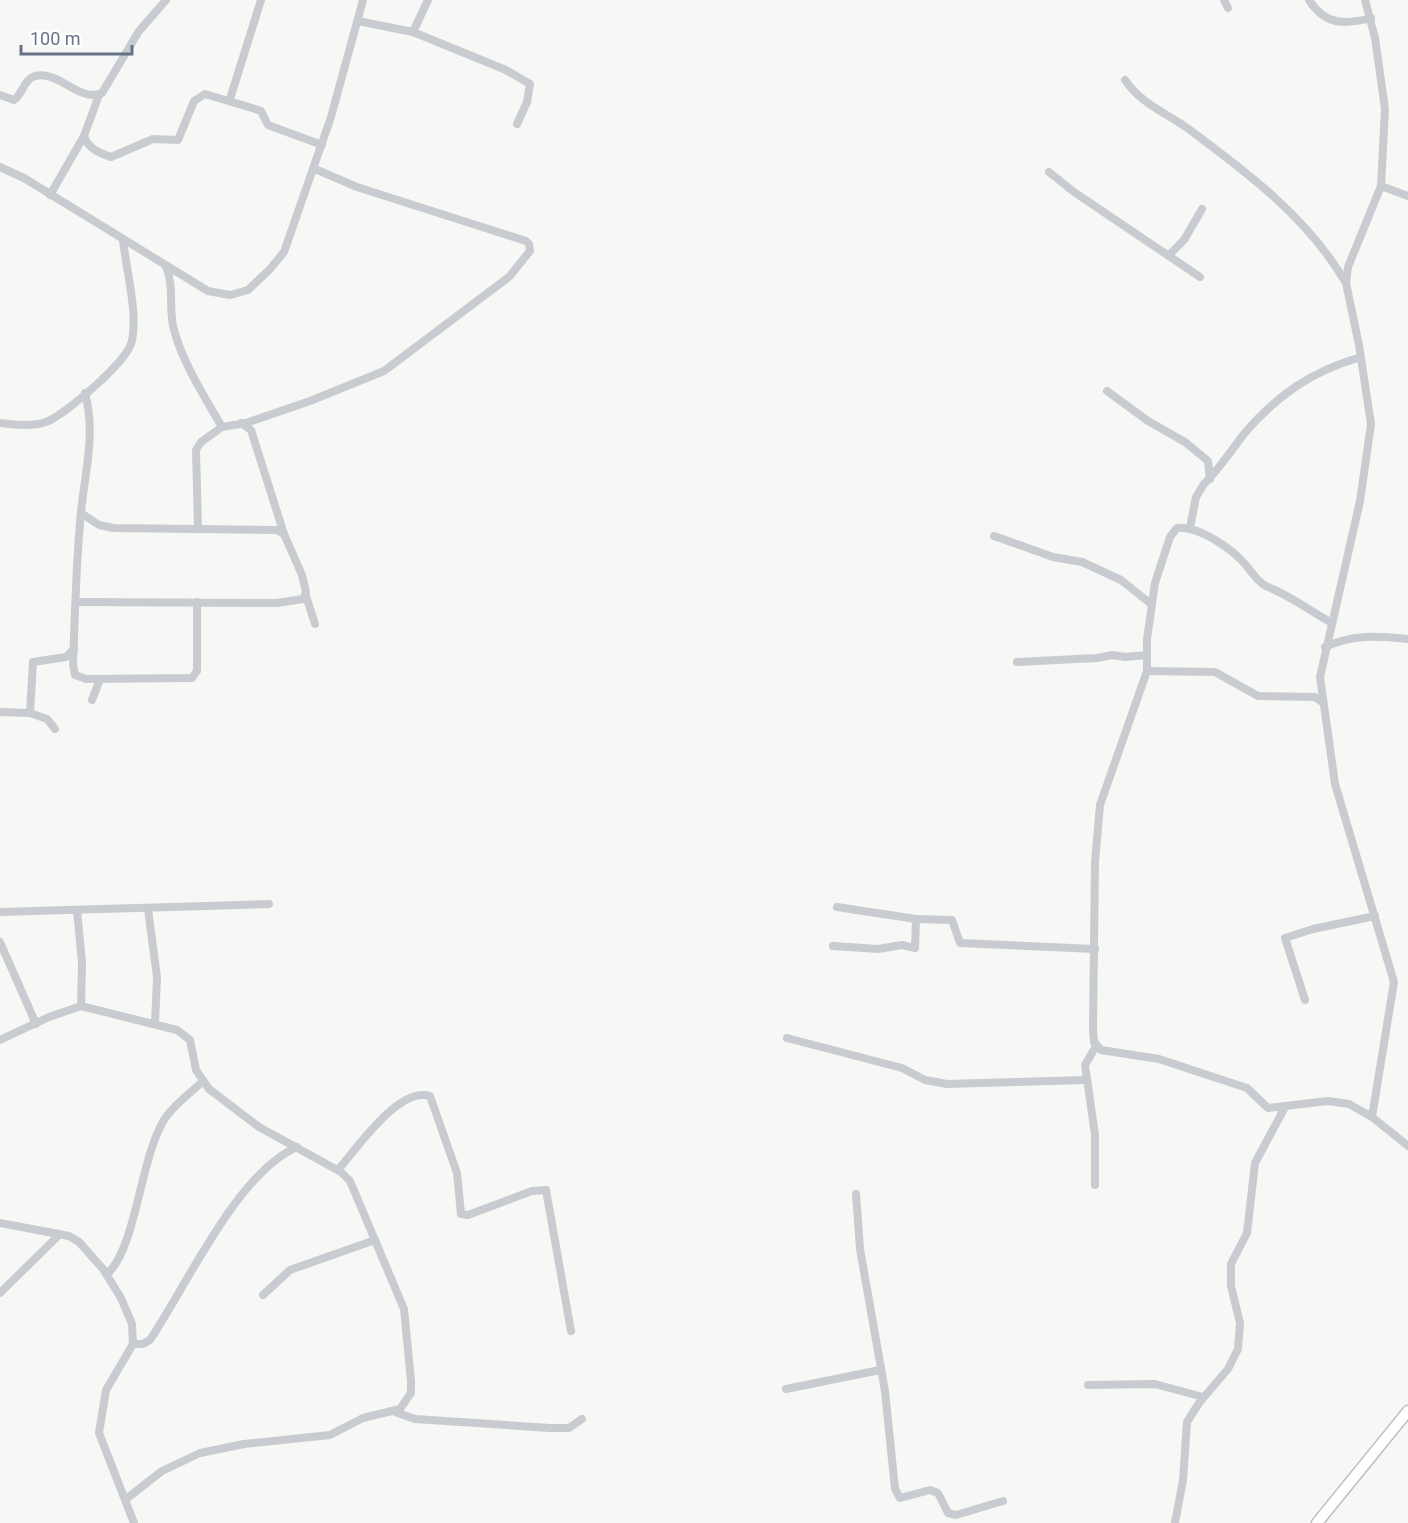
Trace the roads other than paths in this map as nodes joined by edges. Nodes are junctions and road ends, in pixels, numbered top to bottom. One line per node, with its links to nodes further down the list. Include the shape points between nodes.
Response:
1 (166, 0): 11 (street, via 139,31)
2 (261, 0): 13 (street)
3 (363, 0): 8 (street)
4 (428, 0): 9 (street)
5 (1309, 0): 7 (street, via 1318,14 1335,21 1351,23)
6 (1365, 0): 7 (street)
7 (1371, 18): 20 (street, via 1385,109)
8 (358, 21): 9 (street); 16 (street)
9 (413, 32): 14 (street, via 506,70 530,84)
10 (1125, 80): 28 (street, via 1138,97 1189,129 1290,210 1317,238)
11 (99, 94): 12 (street, via 89,95 43,76 27,81 14,100); 15 (street)
12 (0, 95)
13 (230, 99): 15 (street, via 201,94 194,101 178,140 153,139 111,157 96,151); 16 (street, via 261,111 268,125)
14 (517, 124)
15 (84, 136): 21 (street)
16 (322, 145): 18 (street)
17 (0, 167): 21 (street)
18 (315, 169): 26 (street, via 284,252 248,290 230,296 218,294); 33 (street, via 357,187 526,241 530,251 509,277 384,371)
19 (1049, 172): 25 (street)
20 (1381, 186): 22 (street); 28 (street, via 1348,267)
21 (50, 195): 24 (street)
22 (1408, 196)
23 (1202, 209): 25 (street, via 1184,240)
24 (123, 240): 26 (street); 31 (street, via 132,340 123,355)
25 (1169, 255): 27 (street)
26 (166, 266): 34 (street, via 171,278 173,326)
27 (1200, 277)
28 (1346, 283): 29 (street)
29 (1361, 357): 35 (street, via 1332,365 1292,387 1262,413); 45 (street, via 1371,424 1367,462)
30 (1107, 391): 35 (street, via 1193,447 1208,461)
31 (85, 393): 32 (street, via 44,423); 36 (street, via 91,432)
32 (0, 423)
33 (241, 423): 34 (street); 39 (street, via 251,430)
34 (222, 427): 38 (street, via 196,450)
35 (1210, 478): 37 (street, via 1196,497)
36 (81, 513): 38 (street, via 99,525 113,528); 42 (street)
37 (1190, 528): 44 (street, via 1178,528 1170,537); 45 (street, via 1231,550 1267,587)
38 (198, 529): 39 (street, via 277,530)
39 (284, 534): 41 (street, via 295,555)
40 (994, 536): 44 (street, via 1053,557 1082,562 1121,580)
41 (306, 596): 43 (street, via 295,603); 46 (street)
42 (76, 602): 43 (street); 49 (street)
43 (197, 603): 53 (street, via 195,676)
44 (1151, 604): 50 (street)
45 (1332, 623): 48 (street)
46 (315, 624)
47 (1408, 639): 48 (street, via 1359,637)
48 (1325, 647): 55 (street, via 1320,669)
49 (74, 650): 53 (street, via 75,675); 57 (street, via 66,657 33,662)
50 (1147, 655): 51 (street); 52 (street)
51 (1017, 662)
52 (1147, 670): 55 (street, via 1215,672 1256,696 1316,697); 68 (street, via 1100,805 1095,862)
53 (100, 679): 54 (street)
54 (92, 700)
55 (1322, 702): 64 (street, via 1335,784)
56 (0, 712): 57 (street)
57 (30, 713): 58 (street, via 47,719)
58 (55, 729)
59 (269, 904): 61 (street)
60 (837, 907): 65 (street)
61 (148, 909): 62 (street); 72 (street, via 157,977)
62 (77, 910): 63 (street); 70 (street)
63 (0, 912)
64 (1374, 916): 69 (street, via 1285,938); 79 (street, via 1394,982)
65 (916, 918): 67 (street, via 915,948); 68 (street, via 952,920 960,943)
66 (0, 942): 71 (street)
67 (833, 946)
68 (1095, 949): 75 (street)
69 (1305, 1000)
70 (81, 1006): 71 (street); 72 (street)
71 (36, 1024): 74 (street)
72 (155, 1024): 77 (street, via 177,1030 190,1040 196,1070)
73 (787, 1038): 76 (street, via 947,1084)
74 (0, 1040)
75 (1096, 1046): 76 (street, via 1086,1060); 78 (street, via 1105,1052 1172,1063 1247,1088 1268,1108)
76 (1085, 1080): 83 (street, via 1095,1135)
77 (203, 1081): 81 (street, via 259,1127); 88 (street, via 164,1119 147,1161 123,1250 116,1266)
78 (1285, 1107): 79 (street, via 1314,1101 1335,1102 1349,1104); 96 (street, via 1255,1163 1247,1233 1231,1264 1231,1286 1240,1323 1238,1349 1228,1369)
79 (1372, 1117): 80 (street)
80 (1408, 1146)
81 (297, 1147): 82 (street); 92 (street, via 274,1159 233,1207 150,1340)
82 (338, 1170): 87 (street, via 350,1181); 91 (street, via 386,1114 411,1096 430,1096 457,1173 461,1214 546,1190)
83 (1095, 1185)
84 (856, 1194): 93 (street, via 860,1250)
85 (0, 1223): 86 (street)
86 (58, 1235): 88 (street, via 79,1242); 89 (street)
87 (375, 1240): 90 (street, via 290,1270); 98 (street, via 406,1318 411,1393 407,1402)
88 (107, 1274): 92 (street, via 130,1318)
89 (0, 1293)
90 (263, 1295)
91 (571, 1331)
92 (133, 1344): 100 (street, via 106,1390 99,1426 103,1446)
93 (880, 1370): 95 (street); 101 (street, via 890,1462 900,1498 930,1490 938,1493 948,1513 956,1515)
94 (1088, 1385): 96 (street, via 1155,1384)
95 (786, 1389)
96 (1203, 1397): 103 (street, via 1187,1422)
97 (1408, 1411): 104 (main road)
98 (394, 1412): 99 (street, via 415,1419 528,1427 568,1428); 100 (street, via 363,1418 330,1435 294,1437 200,1454 162,1471)
99 (582, 1419)
100 (126, 1499): 102 (street)
101 (1003, 1501)
102 (134, 1523)
103 (1175, 1523)
104 (1317, 1523)

